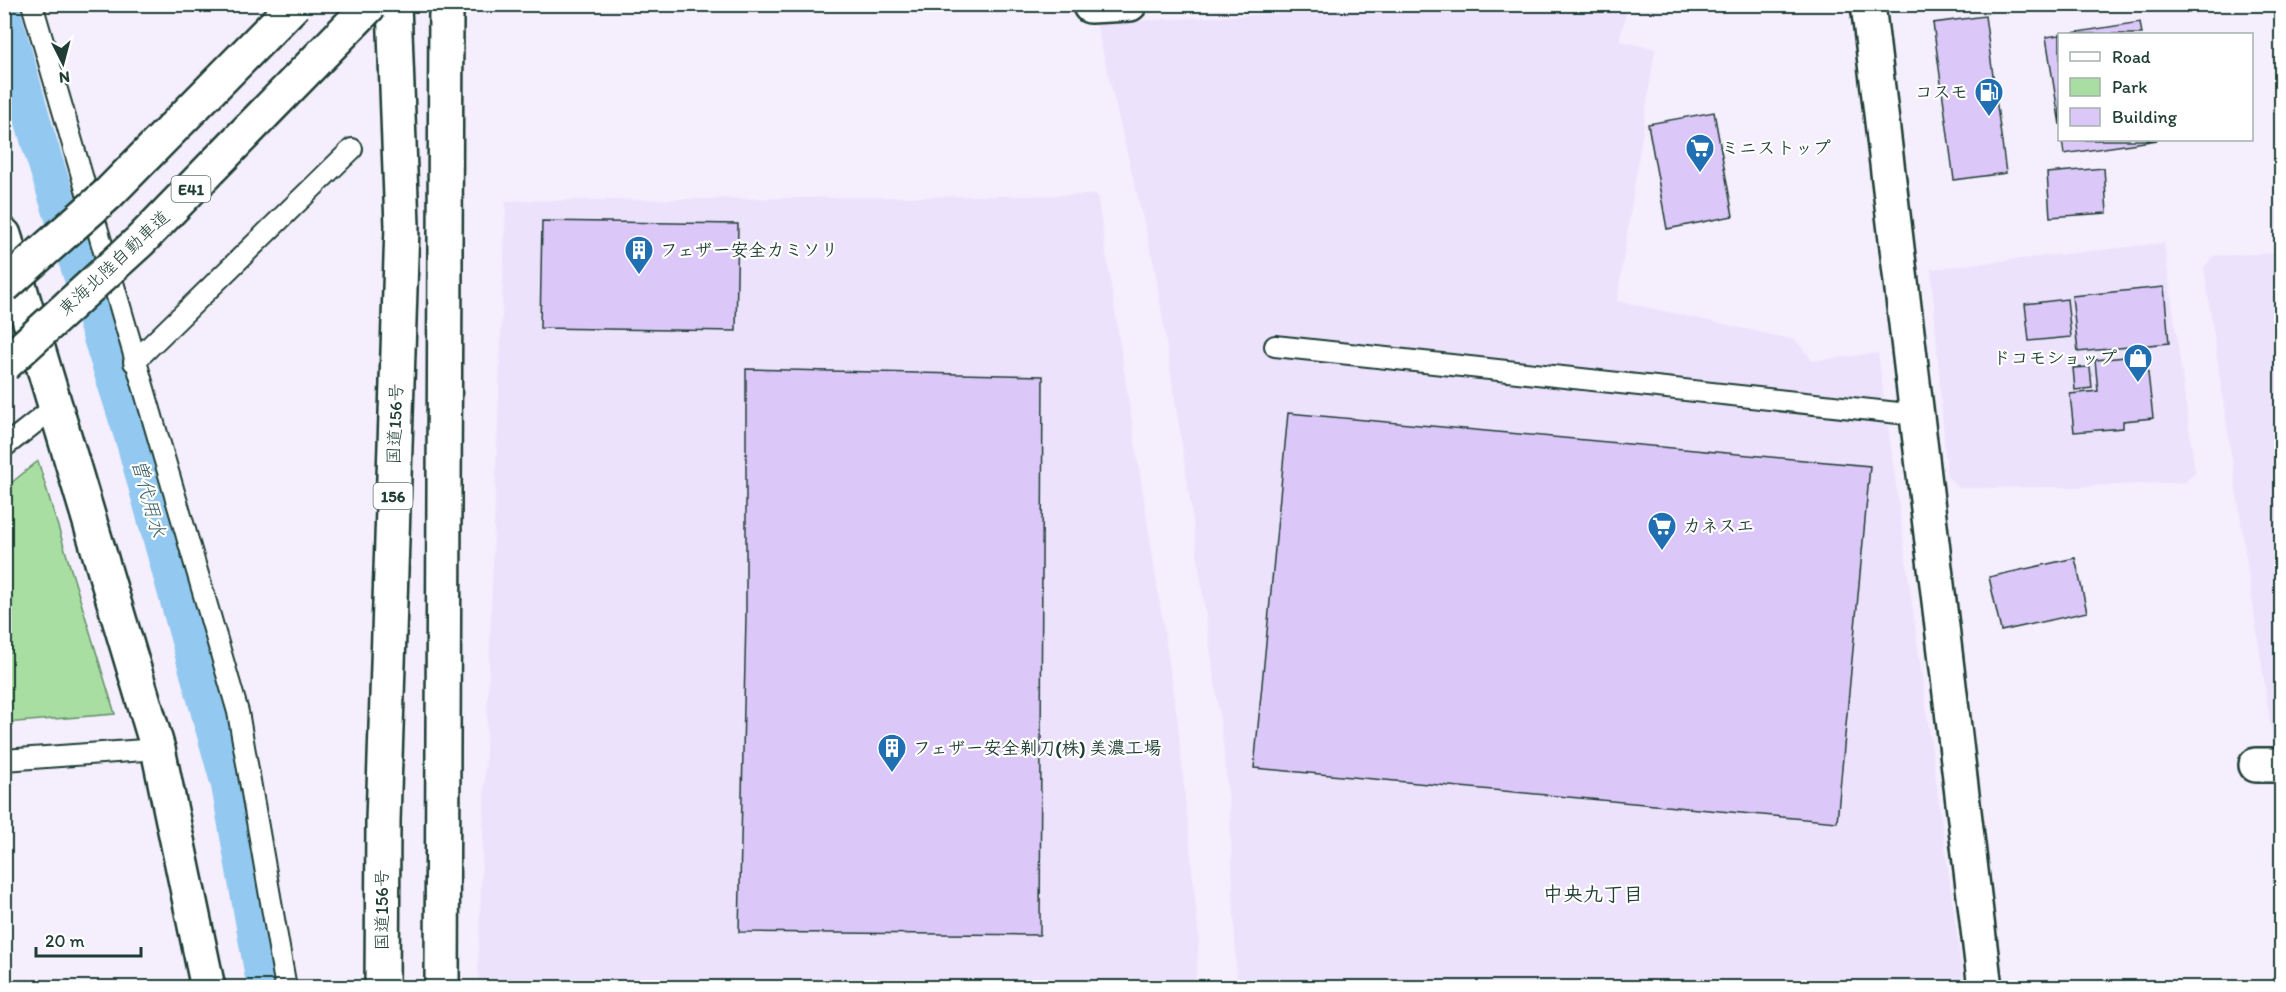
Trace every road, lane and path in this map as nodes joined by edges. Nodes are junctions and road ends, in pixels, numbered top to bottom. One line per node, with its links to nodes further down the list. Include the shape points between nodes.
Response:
1 (32, 4): 15 (lane)
2 (295, 4): 13 (main road, bridge, via 108,194)
3 (371, 4): 12 (main road, 東海北陸自動車道 / E41, bridge)
4 (390, 4): 12 (main road, bridge)
5 (394, 4): 24 (main road, 国道156号 / 156, via 402,226 383,821)
6 (446, 4): 25 (main road)
7 (1090, 4): 8 (main road)
8 (1130, 4)
9 (1868, 4): 18 (main road)
10 (352, 149): 15 (lane)
11 (5, 238): 17 (main road)
12 (140, 241): 16 (main road, 東海北陸自動車道 / E41, bridge)
13 (4, 286)
14 (1275, 346): 18 (lane)
15 (134, 362): 23 (lane, via 238,712)
16 (4, 365)
17 (56, 406): 19 (lane); 20 (main road)
18 (1917, 416): 26 (main road)
19 (4, 447)
20 (158, 749): 21 (lane); 22 (main road)
21 (4, 760)
22 (208, 987)
23 (286, 987)
24 (382, 987)
25 (442, 987)
26 (1985, 987)

